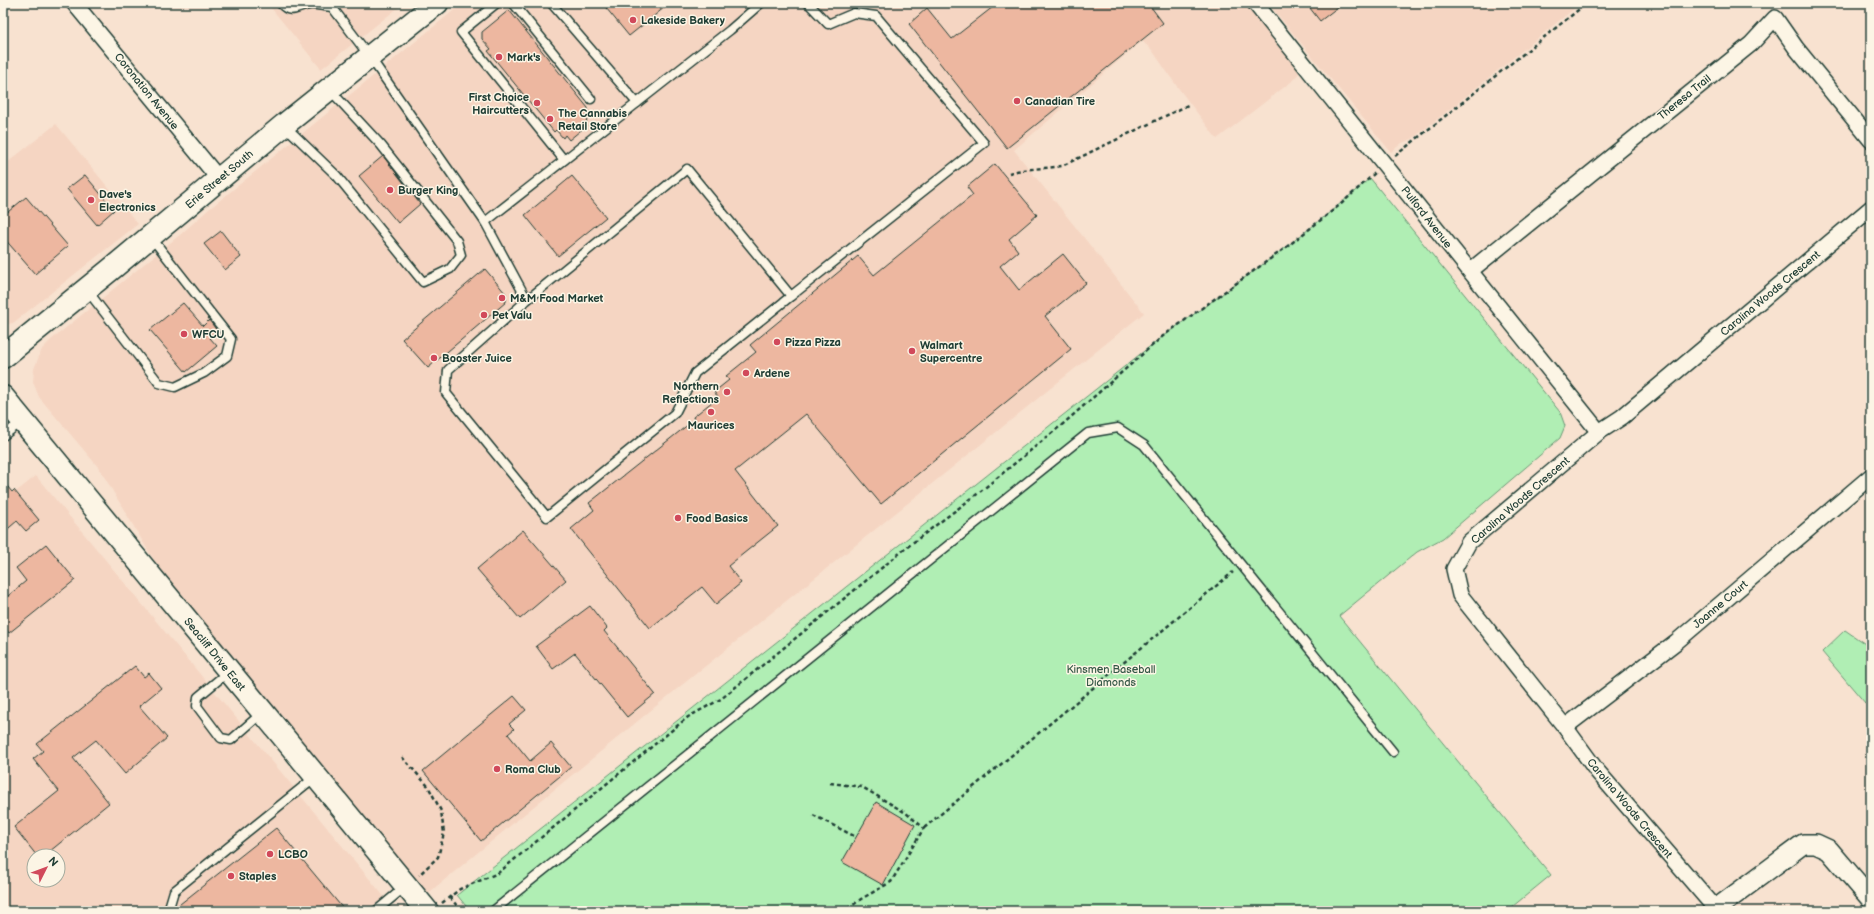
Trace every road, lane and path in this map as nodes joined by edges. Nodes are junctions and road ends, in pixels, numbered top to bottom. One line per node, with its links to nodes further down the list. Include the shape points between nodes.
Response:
1 (74, 3): 22 (street, Coronation Avenue)
2 (280, 3): 11 (lane, via 284,8 294,10 309,5)
3 (437, 3): 12 (main road, Erie Street South)
4 (497, 3): 19 (lane, via 461,32)
5 (513, 3): 14 (lane)
6 (551, 3): 15 (lane)
7 (761, 3): 15 (lane)
8 (808, 3): 28 (lane, via 828,24 854,13 876,16 984,143)
9 (1254, 3): 20 (street, Pulford Avenue)
10 (1587, 3): 20 (path)
11 (332, 5): 12 (lane)
12 (370, 57): 13 (main road, Erie Street South); 24 (lane)
13 (329, 90): 17 (main road, Erie Street South); 17 (lane, via 381,145 457,241 461,255 450,269 423,282 337,176)
14 (591, 99)
15 (637, 103): 19 (lane)
16 (1188, 105): 21 (path, via 1062,166)
17 (284, 125): 22 (main road, Erie Street South)
18 (1871, 140): 26 (street, Theresa Trail, via 1796,48 1775,18 1751,44)
19 (564, 160): 24 (lane)
20 (1385, 164): 26 (street, Pulford Avenue); 48 (path, via 1341,204 1284,249 1163,336 976,496 911,544 721,699 688,717 498,873 460,889)
21 (1009, 173)
22 (219, 179): 25 (main road, Erie Street South)
23 (1871, 208): 33 (street, Carolina Woods Crescent, via 1622,417)
24 (485, 222): 29 (lane)
25 (151, 237): 27 (main road, Erie Street South); 27 (lane, via 231,339 227,356 175,387 159,383)
26 (1470, 271): 33 (street, Pulford Avenue)
27 (86, 290): 30 (main road, Erie Street South)
28 (790, 296): 29 (lane, via 687,169); 29 (lane, via 694,372 676,413 547,517 446,393 448,370)
29 (527, 300)
30 (3, 357)
31 (3, 397): 32 (main road, Seacliff Drive East)
32 (22, 421): 34 (lane); 37 (main road, Seacliff Drive East)
33 (1599, 432): 39 (street, Carolina Woods Crescent, via 1470,542 1454,569 1460,595)
34 (3, 436)
35 (1871, 476): 39 (street, Joanne Court, via 1676,642)
36 (1241, 565): 40 (lane); 45 (path); 55 (lane, via 1144,445 1118,428 1088,433)
37 (229, 672): 38 (main road, Seacliff Drive East); 38 (lane, via 198,698 197,706 221,738 231,740)
38 (263, 713): 42 (main road, Seacliff Drive East)
39 (1565, 727): 51 (street, Carolina Woods Crescent, via 1597,771)
40 (1393, 752)
41 (402, 756): 47 (path, via 428,786 441,811 444,833 438,858)
42 (315, 776): 47 (main road, Seacliff Drive East); 52 (lane, via 174,891)
43 (830, 784): 45 (path, via 862,787 906,813)
44 (813, 815): 46 (path)
45 (924, 828): 56 (path, via 891,882)
46 (856, 837)
47 (407, 886): 50 (main road, Seacliff Drive East); 53 (lane)
48 (450, 897): 50 (path); 54 (path)
49 (1871, 899): 51 (street, via 1829,850 1816,844 1803,844)
50 (435, 907)
51 (1714, 910)
52 (168, 911)
53 (376, 911)
54 (461, 911)
55 (492, 911)
56 (846, 911)

